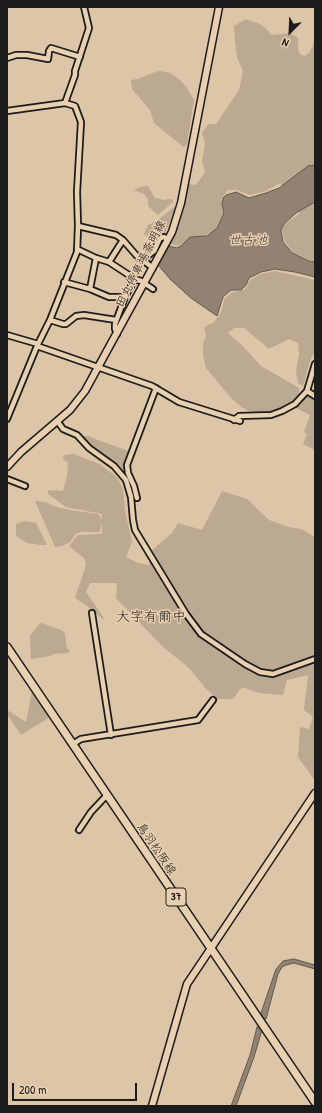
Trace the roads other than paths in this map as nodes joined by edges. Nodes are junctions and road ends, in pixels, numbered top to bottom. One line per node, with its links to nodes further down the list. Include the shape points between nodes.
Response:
1 (84, 7): 3 (street, via 89,28)
2 (219, 7): 9 (main road, 田丸停車場斎明線, via 180,209)
3 (80, 57): 4 (street, via 51,48 48,59 27,55); 5 (street)
4 (7, 58)
5 (65, 103): 6 (street); 7 (street, via 75,106 81,122)
6 (7, 111)
7 (78, 226): 8 (street, via 116,235); 10 (street)
8 (123, 240): 12 (street); 13 (street)
9 (168, 240): 12 (street, via 160,238 154,251); 14 (main road, 田丸停車場斎明線)
10 (77, 249): 11 (street); 16 (street)
11 (96, 258): 13 (street); 19 (street)
12 (140, 258): 14 (street)
13 (109, 262): 15 (street)
14 (153, 268): 24 (main road, 田丸停車場斎明線)
15 (135, 279): 17 (street); 21 (street)
16 (64, 282): 19 (street); 22 (street)
17 (141, 282)
18 (148, 285): 20 (street)
19 (90, 289): 21 (street, via 109,297)
20 (152, 289)
21 (125, 297): 23 (street)
22 (50, 320): 23 (street, via 66,324 76,316 84,315); 26 (street)
23 (116, 320): 24 (street)
24 (117, 334): 28 (main road, 田丸停車場斎明線)
25 (7, 335): 26 (street)
26 (38, 345): 28 (street); 32 (street)
27 (315, 364): 30 (street)
28 (99, 367): 29 (street); 35 (main road, 田丸停車場斎明線, via 79,400)
29 (156, 388): 33 (street, via 178,402); 39 (street, via 127,465)
30 (307, 391): 31 (street); 33 (street, via 295,404 282,411 271,415 239,416)
31 (315, 396)
32 (7, 419)
33 (234, 420): 34 (street)
34 (240, 421)
35 (58, 422): 36 (main road, 田丸停車場斎明線); 42 (street, via 63,429 77,435 89,448 114,466 126,480 135,530 201,634 252,669 267,674)
36 (7, 467)
37 (7, 479): 38 (street)
38 (26, 486)
39 (137, 498)
40 (92, 613): 44 (street)
41 (7, 647): 45 (main road, 鳥羽松阪線 / 37)
42 (315, 659)
43 (213, 700): 44 (street, via 198,720)
44 (111, 735): 45 (street, via 81,739)
45 (73, 744): 47 (main road, 鳥羽松阪線 / 37)
46 (315, 793): 49 (main road)
47 (107, 795): 48 (street); 49 (main road, 鳥羽松阪線 / 37)
48 (79, 830)
49 (211, 948): 50 (main road, 鳥羽松阪線 / 37); 51 (main road, via 187,984)
50 (315, 1102)
51 (152, 1106)

